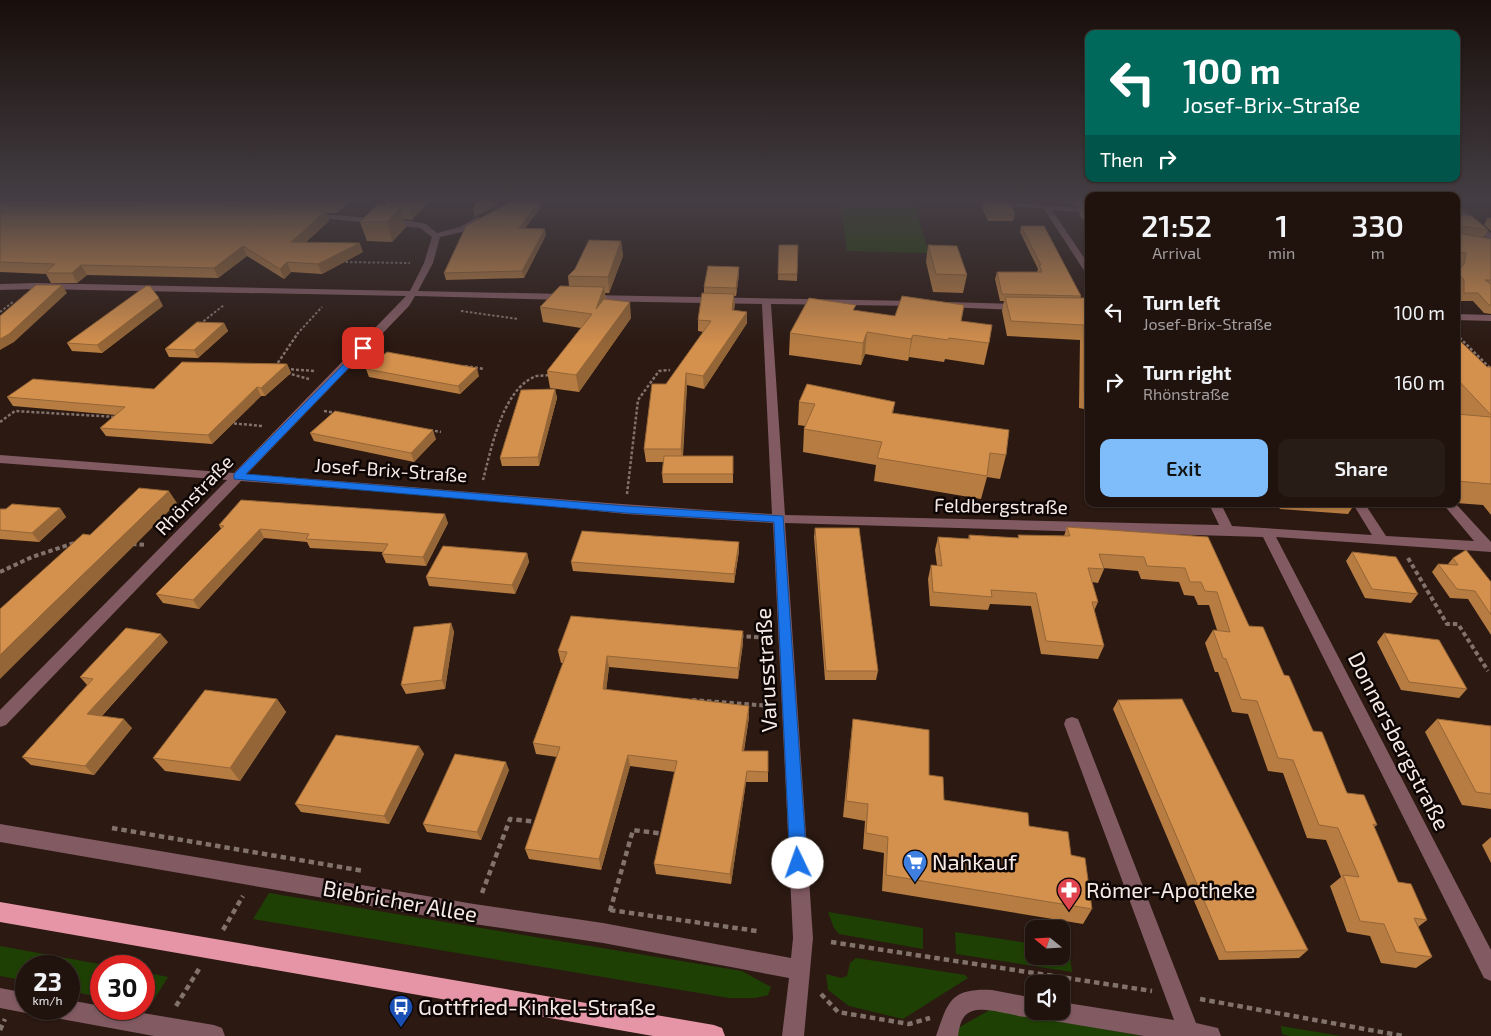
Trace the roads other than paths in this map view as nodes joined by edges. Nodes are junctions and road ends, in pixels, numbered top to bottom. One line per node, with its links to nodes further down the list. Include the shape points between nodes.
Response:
1 (434, 249): 5 (street, Rhönstraße)
2 (1074, 249): 3 (street)
3 (1085, 266)
4 (0, 288): 5 (street, via 36,286)
5 (412, 294): 6 (street); 13 (street, Rhönstraße, via 406,304)
6 (766, 302): 7 (street); 17 (street, Varusstraße)
7 (929, 305)
8 (939, 305): 9 (street)
9 (1029, 307)
10 (1460, 317): 11 (street)
11 (1491, 318)
12 (0, 459): 13 (street, Josef-Brix-Straße)
13 (238, 477): 17 (street, Josef-Brix-Straße, via 626,510); 22 (street, Rhönstraße)
14 (1216, 507): 18 (street)
15 (1361, 507): 20 (street)
16 (1453, 507): 21 (street)
17 (779, 519): 18 (street, Feldbergstraße); 26 (street, Varusstraße, via 802,938)
18 (1228, 530): 19 (street, Feldbergstraße)
19 (1267, 532): 20 (street, Feldbergstraße); 27 (street, Donnersbergstraße)
20 (1382, 540): 21 (street, Feldbergstraße)
21 (1488, 547)
22 (0, 720)
23 (1072, 724): 33 (street)
24 (0, 833): 26 (street, Biebricher Allee, via 603,933)
25 (0, 912): 35 (main road)
26 (800, 970): 36 (street, Varusstraße)
27 (1491, 971)
28 (0, 998): 29 (street)
29 (15, 1001)
30 (1025, 1007): 37 (street, via 977,999 964,1002 955,1011)
31 (80, 1012): 34 (street)
32 (1070, 1014): 33 (street)
33 (1200, 1034)
34 (214, 1036)
35 (714, 1036)
36 (792, 1036)
37 (947, 1036)

